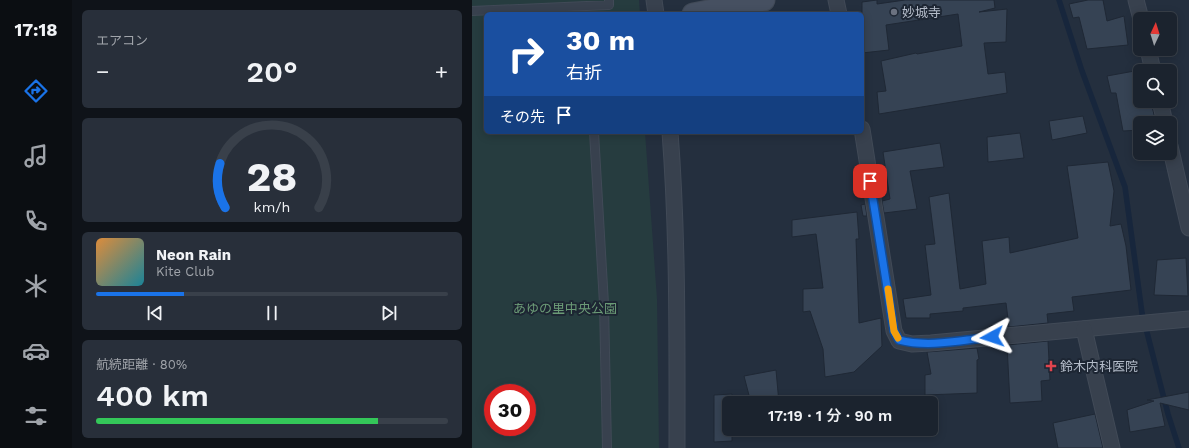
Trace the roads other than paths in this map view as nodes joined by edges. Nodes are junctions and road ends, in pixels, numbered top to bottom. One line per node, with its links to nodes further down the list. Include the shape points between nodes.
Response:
1 (609, 0): 6 (lane, via 609,5)
2 (654, 0): 8 (street)
3 (764, 0): 9 (street)
4 (836, 0): 10 (street)
5 (1136, 0): 11 (street)
6 (580, 3): 7 (lane)
7 (472, 11)
8 (656, 12)
9 (703, 12)
10 (838, 12)
11 (1139, 12)
12 (594, 134): 19 (lane, via 604,304)
13 (670, 134): 20 (street, via 677,246)
14 (863, 134): 18 (street, via 894,331 899,340 912,344 931,343)
15 (1173, 160): 16 (street)
16 (1189, 228)
17 (1189, 319): 18 (street)
18 (1084, 329): 21 (street)
19 (607, 448)
20 (677, 448)
21 (1112, 448)

